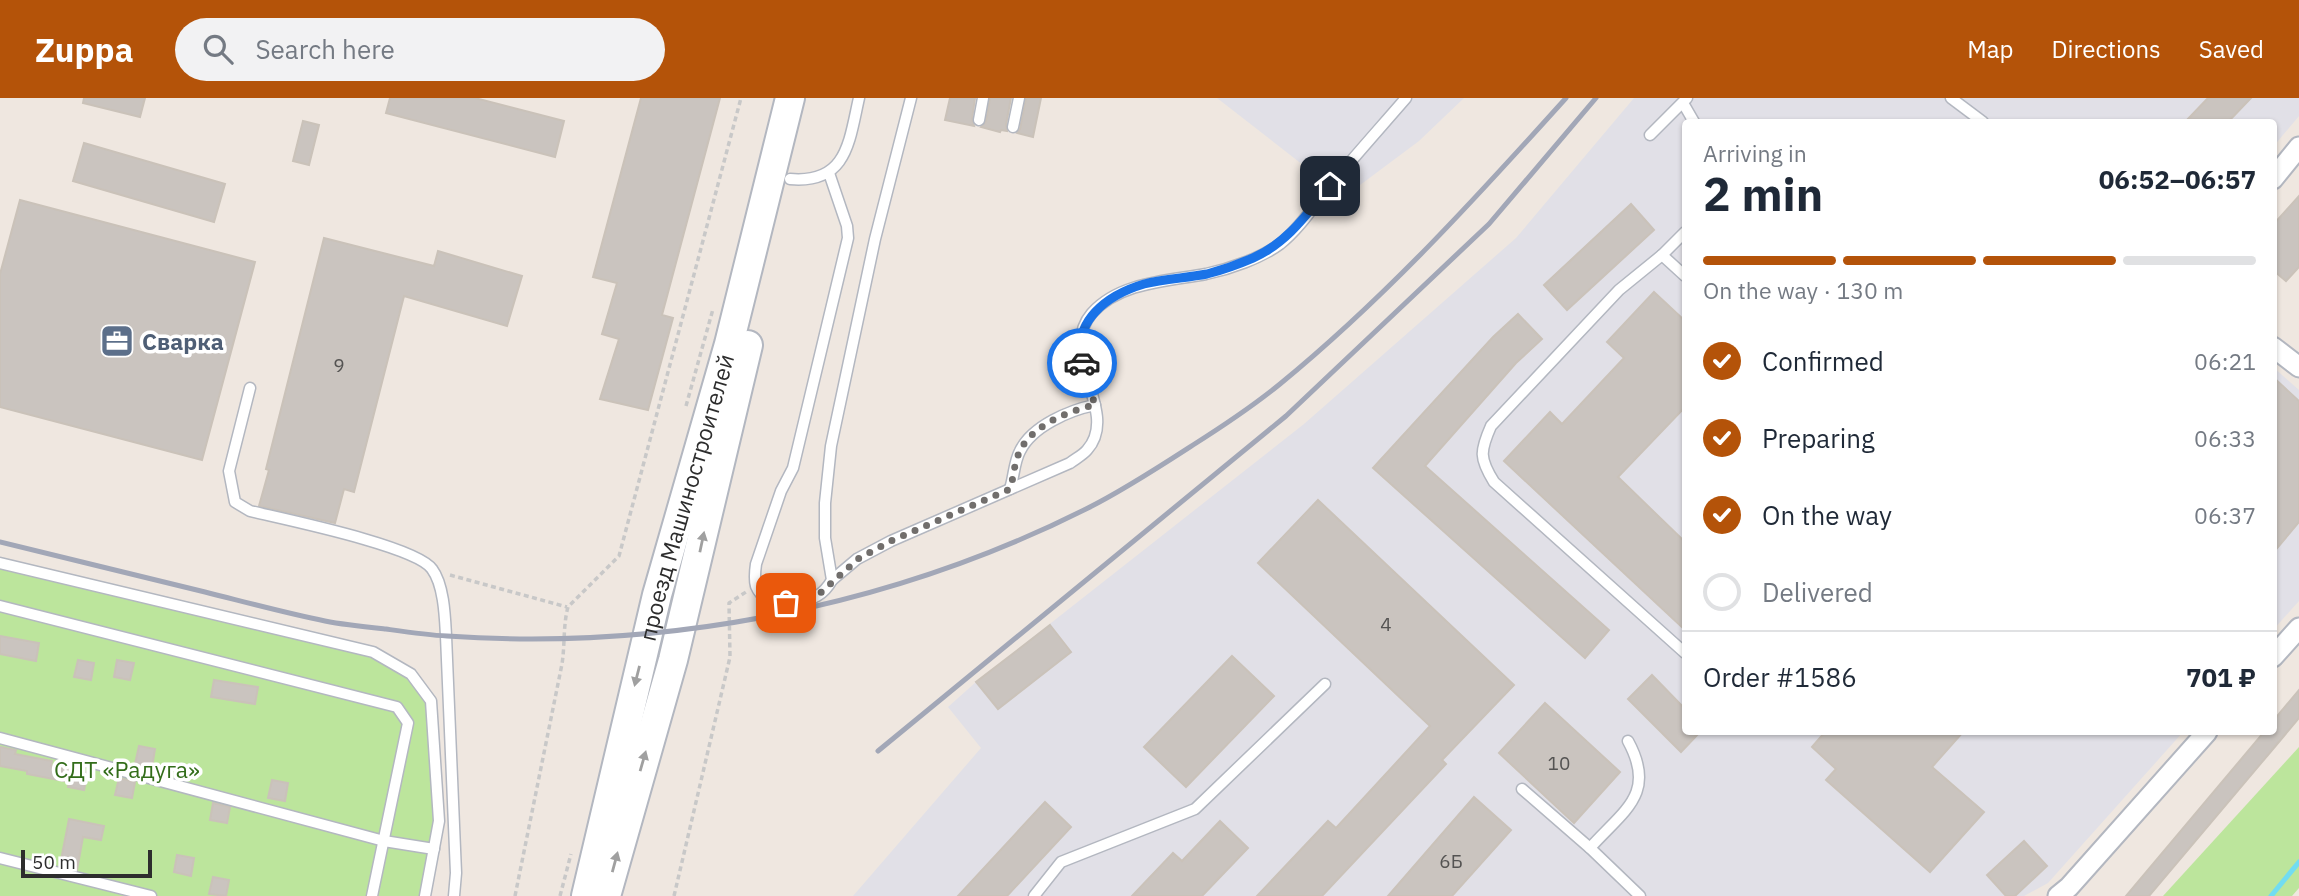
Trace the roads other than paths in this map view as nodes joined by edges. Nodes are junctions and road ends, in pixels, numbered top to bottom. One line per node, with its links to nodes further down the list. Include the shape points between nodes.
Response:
1 (790, 98): 18 (main road, проезд Машиностроителей)
2 (810, 98): 18 (main road, проезд Машиностроителей)
3 (859, 98): 16 (lane, via 848,144 840,163)
4 (911, 98): 28 (lane, via 831,446 825,538)
5 (984, 98): 12 (lane)
6 (1019, 98): 13 (lane)
7 (1406, 98): 25 (lane, via 1280,244 1210,273 1143,285 1112,297 1091,314 1081,336 1081,359)
8 (1951, 98): 11 (lane)
9 (1685, 100): 10 (lane); 14 (lane)
10 (1693, 119)
11 (1979, 119)
12 (979, 120)
13 (1013, 127)
14 (1650, 135)
15 (2299, 147): 17 (street)
16 (829, 173): 18 (lane, via 804,180); 28 (lane, via 848,238 793,468 754,576 761,594 786,603 817,596)
17 (2277, 173)
18 (781, 176): 46 (main road, проезд Машиностроителей, one-way to 46, via 657,595); 47 (main road, проезд Машиностроителей, one-way to 18, via 698,562)
19 (1682, 235): 20 (lane)
20 (1662, 255): 21 (lane); 31 (lane, via 1619,290 1500,416 1482,448 1484,466 1494,482)
21 (1682, 273)
22 (2277, 350): 23 (street)
23 (2299, 367)
24 (250, 388): 45 (lane, via 229,471 235,502 250,511 381,543 427,563 434,571 444,604 446,636)
25 (1095, 405): 26 (lane, via 1065,413 1033,434 1021,448); 26 (lane, via 1096,433 1087,450 1070,463)
26 (1010, 489): 28 (lane, via 891,541)
27 (0, 563): 40 (lane, via 373,652 411,674 431,701 439,821)
28 (832, 580)
29 (0, 606): 38 (lane, via 397,707 408,723)
30 (2299, 628): 32 (street)
31 (1682, 650)
32 (2277, 653)
33 (1325, 684): 48 (lane, via 1195,809 1061,862)
34 (2204, 735): 50 (street)
35 (0, 738): 38 (lane)
36 (1628, 741): 39 (lane, via 1639,765 1640,786 1633,801)
37 (1522, 789): 39 (lane)
38 (384, 841): 40 (lane); 43 (lane)
39 (1590, 848): 49 (lane)
40 (434, 849): 44 (lane)
41 (0, 858): 42 (lane)
42 (151, 896)
43 (372, 896)
44 (425, 896)
45 (454, 896)
46 (586, 896)
47 (606, 896)
48 (1034, 896)
49 (1640, 896)
50 (2058, 896)

